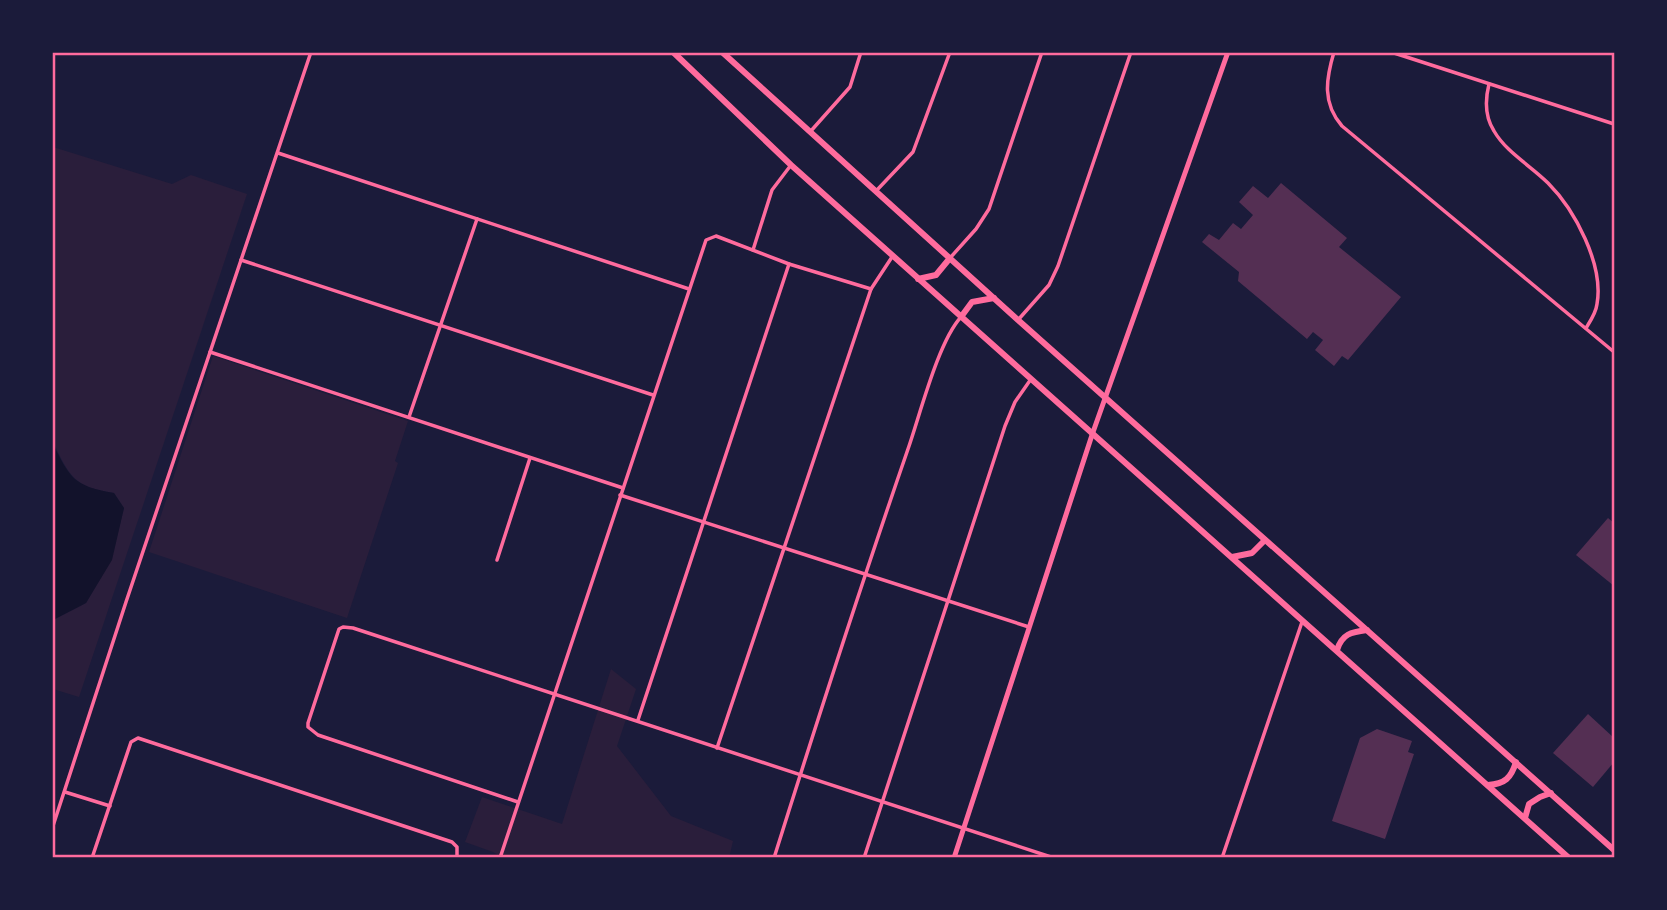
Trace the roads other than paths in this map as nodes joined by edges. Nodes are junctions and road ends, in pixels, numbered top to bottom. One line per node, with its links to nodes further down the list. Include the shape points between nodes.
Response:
1 (311, 52): 14 (street)
2 (673, 52): 15 (main road)
3 (722, 52): 13 (main road)
4 (861, 52): 13 (street, via 850,87)
5 (950, 52): 16 (street, via 914,150)
6 (1042, 52): 20 (street, via 989,209)
7 (1131, 52): 28 (street, via 1058,266 1049,285)
8 (1227, 52): 35 (main road)
9 (1334, 52): 30 (street, via 1326,79 1334,118)
10 (1391, 52): 11 (street)
11 (1489, 84): 12 (street); 30 (street, via 1486,101 1493,130 1556,191 1583,235 1598,292)
12 (1615, 124)
13 (809, 133): 16 (main road)
14 (278, 153): 17 (street); 21 (street)
15 (791, 165): 18 (street, via 772,190); 19 (main road)
16 (875, 192): 20 (main road)
17 (477, 219): 24 (street); 29 (street)
18 (753, 250): 22 (street); 24 (street, via 710,237)
19 (893, 256): 23 (main road); 25 (street)
20 (950, 258): 23 (main road, via 936,275); 26 (main road)
21 (241, 260): 29 (street); 31 (street)
22 (789, 264): 25 (street); 41 (street)
23 (918, 279): 27 (main road)
24 (689, 289): 34 (street)
25 (871, 289): 43 (street)
26 (994, 298): 27 (main road, via 972,302); 28 (main road)
27 (961, 317): 33 (main road); 46 (street, via 946,341)
28 (1018, 320): 35 (main road)
29 (441, 325): 34 (street); 36 (street)
30 (1586, 328): 32 (street)
31 (210, 352): 36 (street); 58 (street)
32 (1615, 352)
33 (1031, 379): 37 (main road); 47 (street, via 1010,413)
34 (653, 395): 39 (street)
35 (1106, 398): 37 (main road); 42 (main road)
36 (410, 417): 38 (street)
37 (1093, 435): 44 (main road); 49 (main road)
38 (530, 458): 39 (street); 45 (street)
39 (623, 488): 40 (street)
40 (620, 495): 41 (street); 52 (street)
41 (702, 522): 43 (street); 53 (street)
42 (1265, 540): 44 (main road, via 1252,553); 50 (main road)
43 (785, 548): 46 (street); 54 (street)
44 (1232, 557): 48 (main road)
45 (497, 560)
46 (864, 574): 47 (street); 56 (street)
47 (948, 602): 49 (street); 61 (street)
48 (1303, 620): 51 (main road); 74 (street)
49 (1029, 626): 64 (main road)
50 (1367, 630): 51 (main road, via 1347,634); 55 (main road)
51 (1337, 650): 57 (main road)
52 (554, 695): 53 (street); 60 (street); 60 (street, via 353,628 343,626 337,634 308,723 310,730)
53 (638, 721): 54 (street)
54 (718, 748): 56 (street)
55 (1516, 762): 57 (main road, via 1506,781); 59 (main road)
56 (800, 774): 61 (street); 70 (street)
57 (1489, 785): 63 (main road)
58 (64, 792): 62 (street); 65 (street)
59 (1551, 793): 63 (main road, via 1529,804); 66 (main road)
60 (518, 802): 69 (street)
61 (883, 802): 64 (street); 71 (street)
62 (110, 806): 67 (street); 68 (street, via 131,742 142,738 444,839 455,844)
63 (1525, 818): 75 (main road)
64 (963, 828): 72 (main road); 73 (street)
65 (52, 829)
66 (1615, 850)
67 (92, 858)
68 (457, 858)
69 (500, 858)
70 (774, 858)
71 (864, 858)
72 (954, 858)
73 (1054, 858)
74 (1222, 858)
75 (1570, 858)

